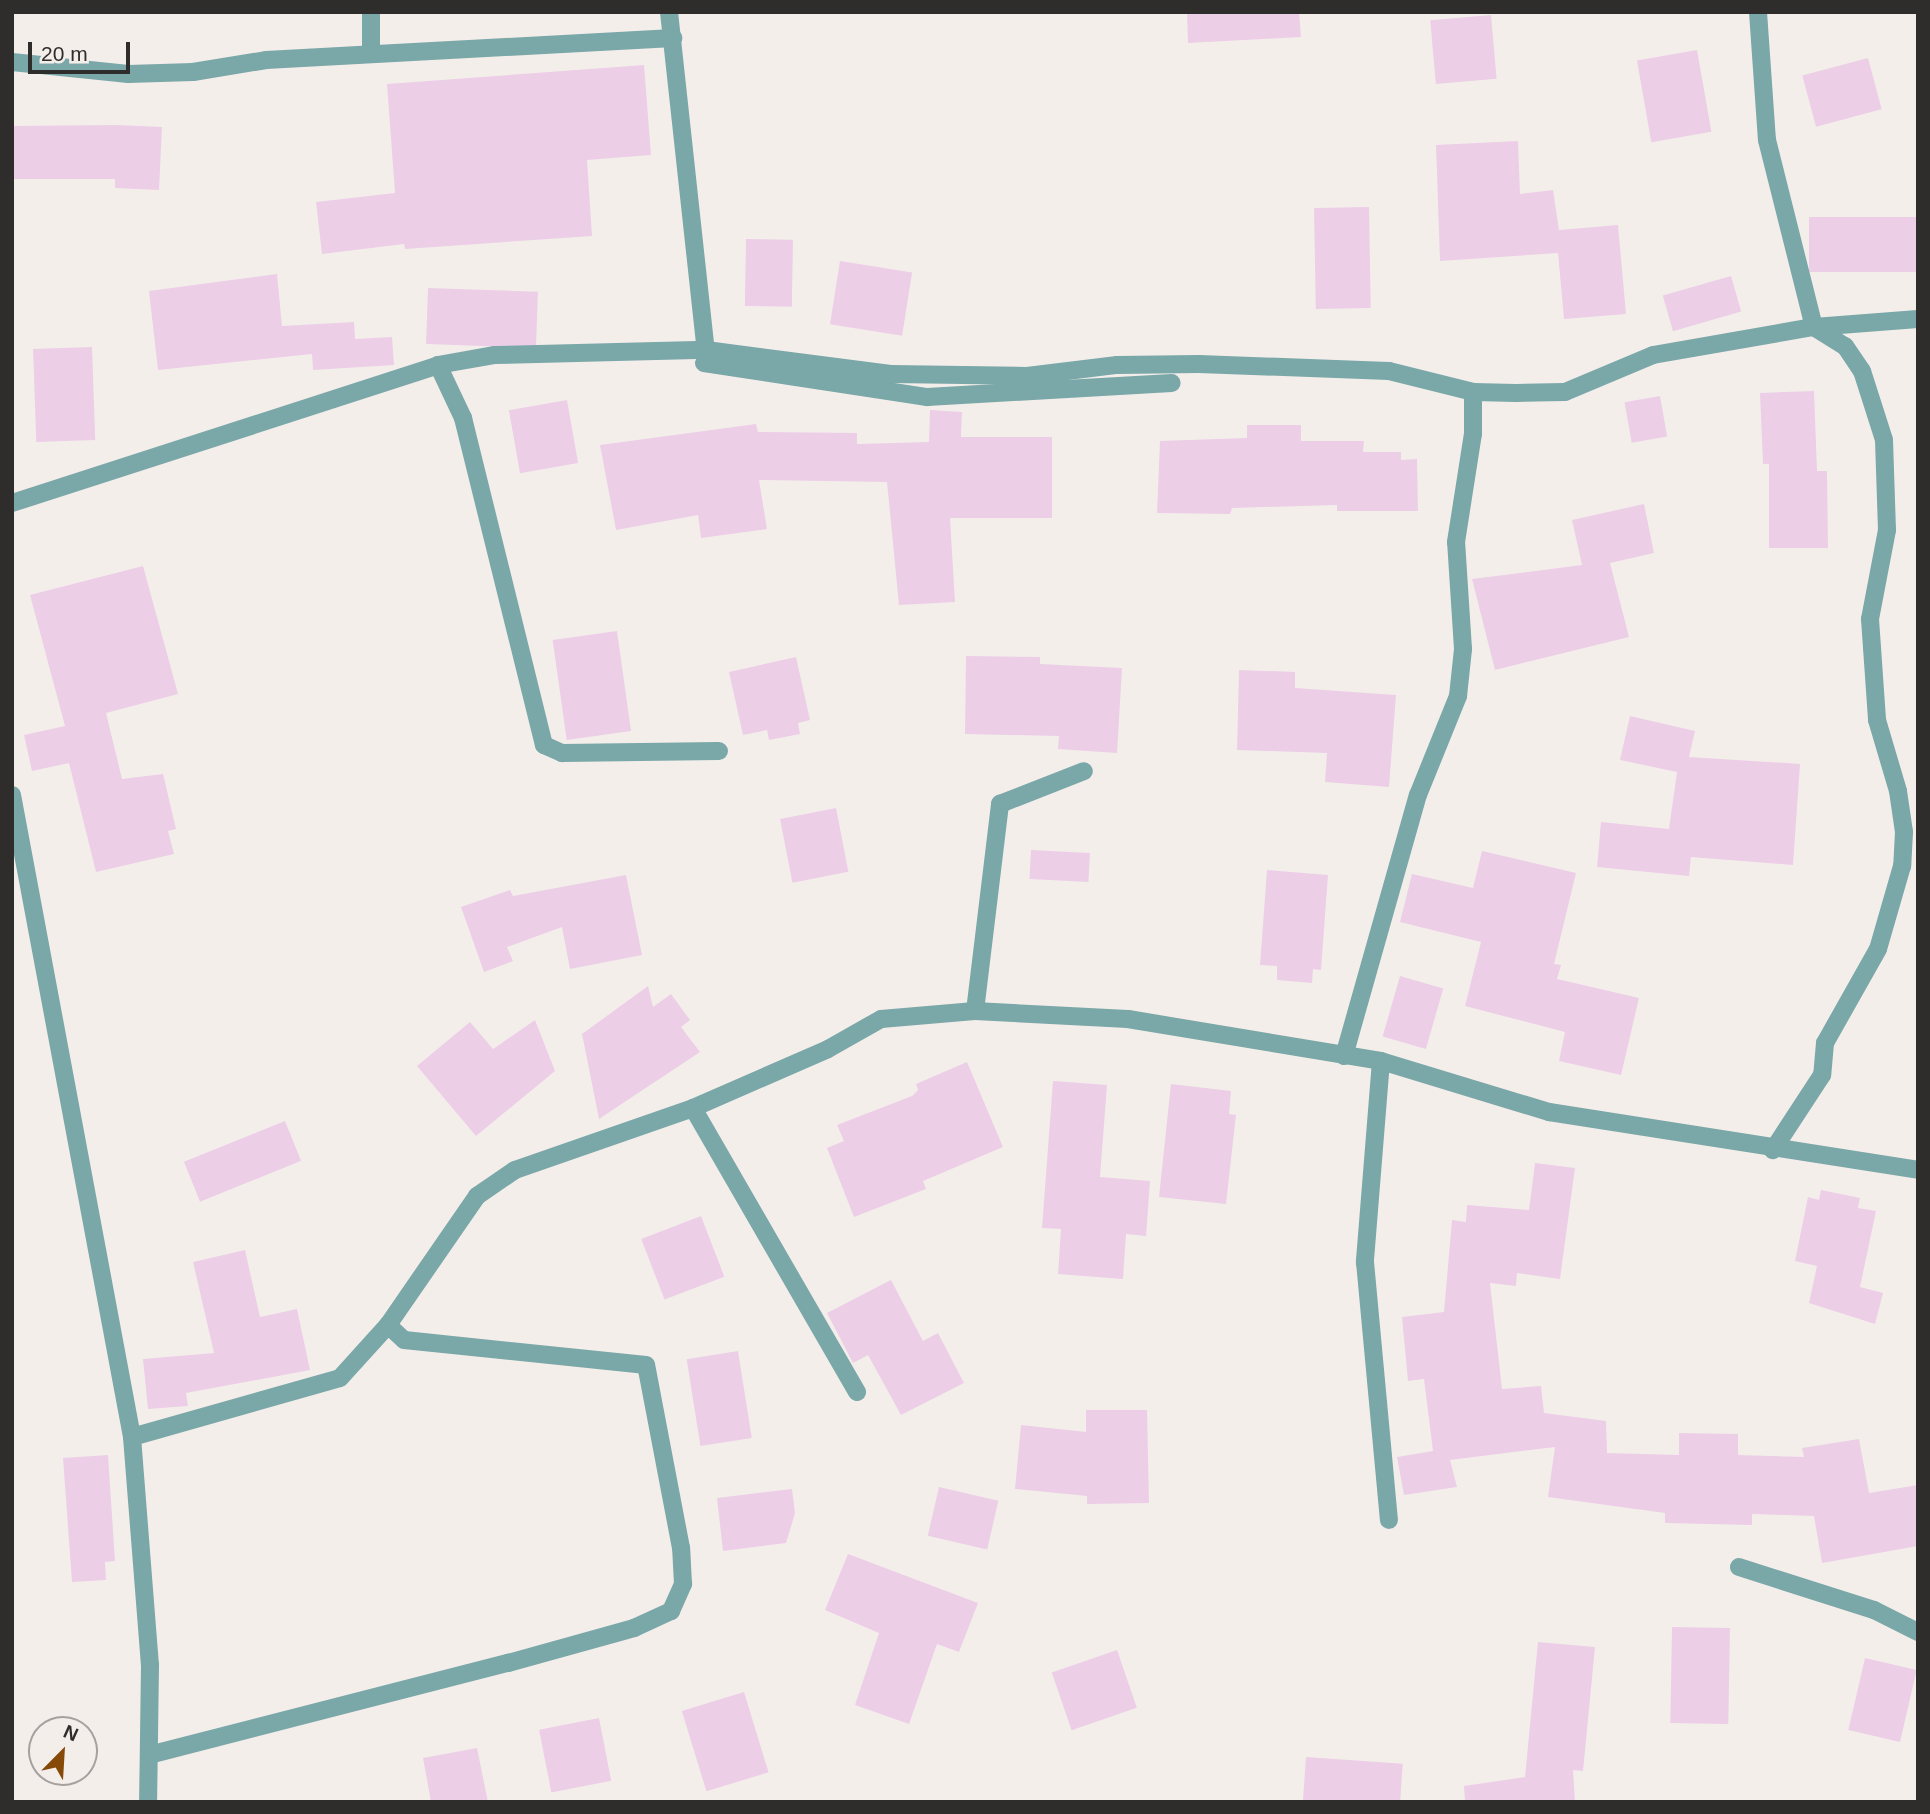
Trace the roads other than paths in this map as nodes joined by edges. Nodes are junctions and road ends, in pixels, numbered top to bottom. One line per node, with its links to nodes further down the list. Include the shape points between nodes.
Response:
1 (371, 12): 5 (street)
2 (669, 12): 4 (street)
3 (1759, 12): 8 (street, via 1767,140)
4 (673, 38): 5 (street); 9 (street)
5 (371, 52): 6 (street, via 266,60 193,72 128,74)
6 (12, 62)
7 (1918, 319): 8 (street)
8 (1814, 327): 12 (street, via 1653,355 1565,392); 21 (street, via 1845,346 1862,371 1884,440 1887,530 1870,619 1877,720 1898,791 1902,866 1878,949 1825,1043 1822,1075)
9 (705, 357): 10 (street, via 495,355); 11 (street, via 927,397); 12 (street, via 890,374 1027,376 1117,365 1199,364 1389,371)
10 (438, 365): 13 (street); 14 (street, via 463,418 544,745 562,753)
11 (1172, 383)
12 (1473, 392): 18 (street, via 1473,434 1456,542 1463,649 1458,696 1418,795)
13 (12, 503)
14 (719, 751)
15 (1084, 771): 17 (street, via 1000,803)
16 (12, 794): 25 (street)
17 (975, 1011): 18 (street, via 1128,1019); 20 (street, via 881,1019 828,1049)
18 (1344, 1056): 19 (street)
19 (1381, 1061): 21 (street, via 1549,1112); 26 (street, via 1365,1262)
20 (693, 1108): 23 (street, via 515,1170 477,1196); 24 (street)
21 (1773, 1150): 22 (street)
22 (1918, 1170)
23 (388, 1325): 25 (street, via 340,1378); 29 (street, via 404,1340 646,1365 681,1548 683,1584 671,1611 634,1628 534,1656)
24 (857, 1392)
25 (132, 1437): 29 (street, via 150,1665)
26 (1389, 1520)
27 (1739, 1567): 28 (street, via 1874,1610)
28 (1918, 1632)
29 (149, 1755): 30 (street)
30 (148, 1802)

